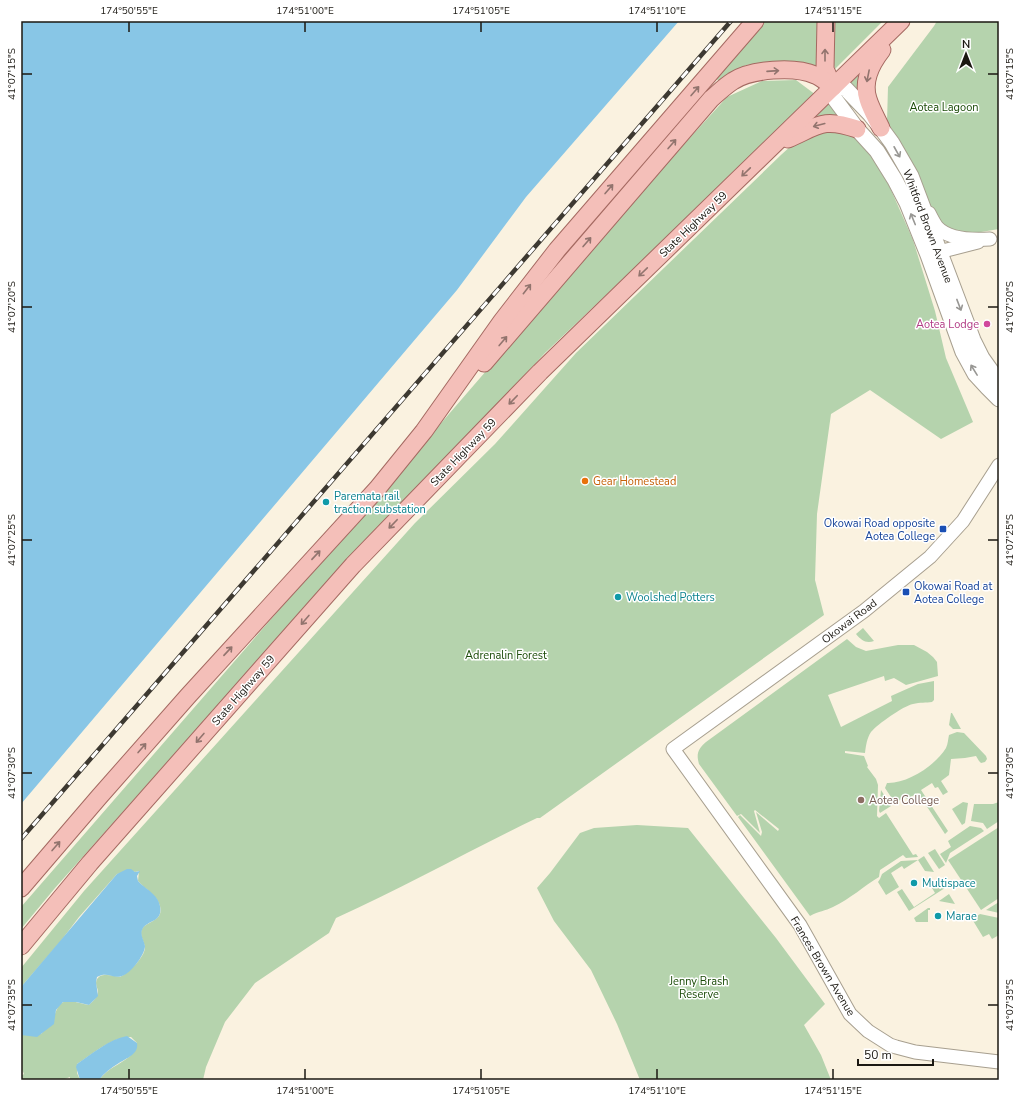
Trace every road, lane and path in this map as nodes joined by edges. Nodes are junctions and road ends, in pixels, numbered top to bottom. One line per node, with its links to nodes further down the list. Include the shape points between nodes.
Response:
1 (755, 21): 15 (main road, one-way to 1, via 567,238)
2 (826, 21): 5 (main road, one-way to 2, via 826,68)
3 (902, 21): 5 (main road, State Highway 59)
4 (905, 21): 6 (main road, one-way to 6, via 868,71 868,99)
5 (833, 88): 6 (main road, Whitford Brown Avenue, via 845,88); 7 (main road, Whitford Brown Avenue, via 834,98); 8 (main road, State Highway 59); 15 (main road, one-way to 5, via 711,99 733,81 746,75 769,71 808,72)
6 (882, 128): 9 (main road, Whitford Brown Avenue, one-way to 9)
7 (857, 129): 8 (main road, one-way to 8, via 841,124 823,124); 11 (main road, Whitford Brown Avenue, one-way to 7, via 895,180 877,152)
8 (774, 145): 18 (main road, State Highway 59, one-way to 18, via 540,372 353,565 90,863)
9 (911, 176): 10 (street, via 936,226 946,234 974,240); 11 (main road, Whitford Brown Avenue)
10 (995, 238): 11 (street)
11 (933, 254): 12 (main road, Whitford Brown Avenue, one-way to 12, via 976,348); 13 (main road, Whitford Brown Avenue, one-way to 11, via 976,374 963,352)
12 (999, 382)
13 (999, 399)
14 (999, 465): 16 (street, Okowai Road, via 963,520 930,557 864,611)
15 (386, 477): 17 (main road, one-way to 15, via 99,796)
16 (673, 749): 19 (street, Frances Brown Avenue, via 800,925 850,1014 868,1031 896,1047 915,1052)
17 (21, 888)
18 (21, 946)
19 (999, 1062)

